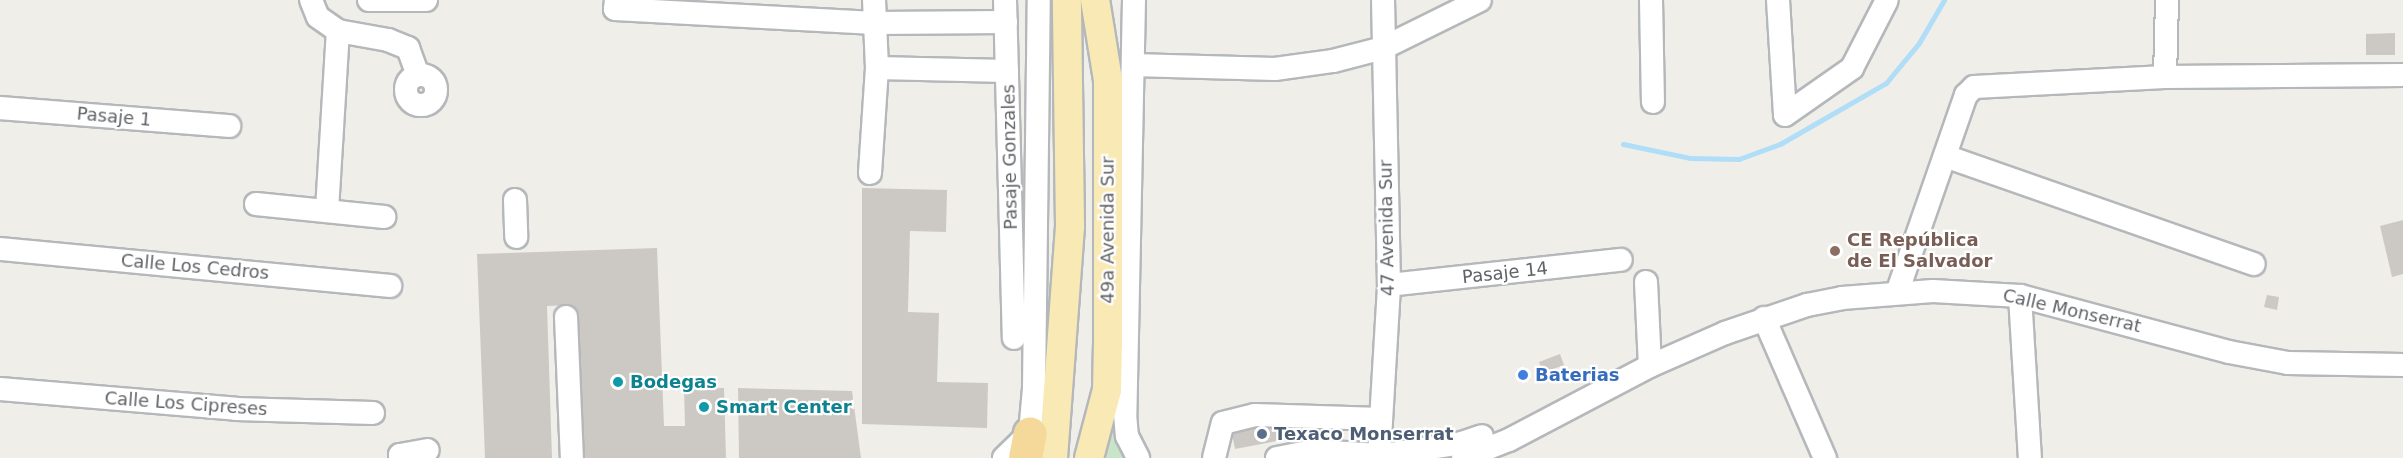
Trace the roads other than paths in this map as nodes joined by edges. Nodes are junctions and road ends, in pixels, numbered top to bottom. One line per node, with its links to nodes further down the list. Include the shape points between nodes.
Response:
1 (310, 0): 18 (street, via 318,17)
2 (369, 0): 3 (street)
3 (426, 0)
4 (616, 0): 17 (street, via 615,9)
5 (874, 0): 17 (street)
6 (1039, 0): 54 (street)
7 (1067, 0): 54 (main road, via 1070,226 1059,397)
8 (1134, 0): 20 (street, 49a Avenida Sur)
9 (1383, 0): 19 (street, 47 Avenida Sur)
10 (1480, 0): 19 (street)
11 (1651, 0): 26 (street)
12 (1778, 0): 13 (street, via 1785,115 1852,68)
13 (1887, 0)
14 (2168, 0): 25 (street)
15 (1095, 5): 54 (main road, via 1088,387 1084,413); 55 (main road, 49a Avenida Sur, via 1108,98 1108,344 1107,390)
16 (1005, 11): 17 (street); 22 (street)
17 (875, 22): 21 (street)
18 (338, 32): 23 (street, via 388,40 408,48); 33 (street)
19 (1383, 48): 20 (street, via 1333,61 1275,69); 40 (street, 47 Avenida Sur)
20 (1133, 65): 59 (street, 49a Avenida Sur, via 1125,414 1127,436)
21 (877, 68): 22 (street, Pasaje Gonzales); 30 (street)
22 (1008, 71): 46 (street, Pasaje Gonzales)
23 (418, 75)
24 (2403, 75): 25 (street)
25 (2165, 77): 29 (street, via 1974,87 1966,95)
26 (1653, 102)
27 (0, 108): 28 (street, Pasaje 1)
28 (229, 126)
29 (1945, 156): 38 (street); 42 (street)
30 (870, 173)
31 (515, 200): 35 (street)
32 (256, 204): 33 (street)
33 (327, 210): 34 (street)
34 (384, 217)
35 (516, 237)
36 (0, 249): 41 (street, Calle Los Cedros)
37 (1621, 260): 40 (street, Pasaje 14)
38 (2254, 264)
39 (1646, 282): 48 (street)
40 (1389, 285): 52 (street, 47 Avenida Sur)
41 (390, 286)
42 (1897, 293): 43 (street, Calle Monserrat, via 1979,291); 45 (street, Calle Monserrat, via 1807,305)
43 (2020, 296): 47 (street, Calle Monserrat, via 2229,352 2288,363); 64 (street)
44 (566, 317): 58 (street)
45 (1764, 318): 48 (street, Calle Monserrat); 63 (street)
46 (1014, 338)
47 (2403, 365)
48 (1650, 366): 50 (street, Calle Monserrat)
49 (0, 389): 51 (street, Calle Los Cipreses, via 236,409)
50 (1580, 404): 56 (street, Calle Monserrat, via 1462,443); 62 (street, Calle Monserrat)
51 (373, 413)
52 (1381, 419): 56 (street, 47 Avenida Sur); 60 (street, via 1255,415 1223,423)
53 (428, 450): 57 (street)
54 (1033, 453)
55 (1090, 454)
56 (1372, 456): 61 (street, via 1314,451)
57 (400, 458)
58 (572, 458)
59 (1138, 458)
60 (1214, 458)
61 (1277, 458)
62 (1463, 458)
63 (1825, 458)
64 (2030, 458)

